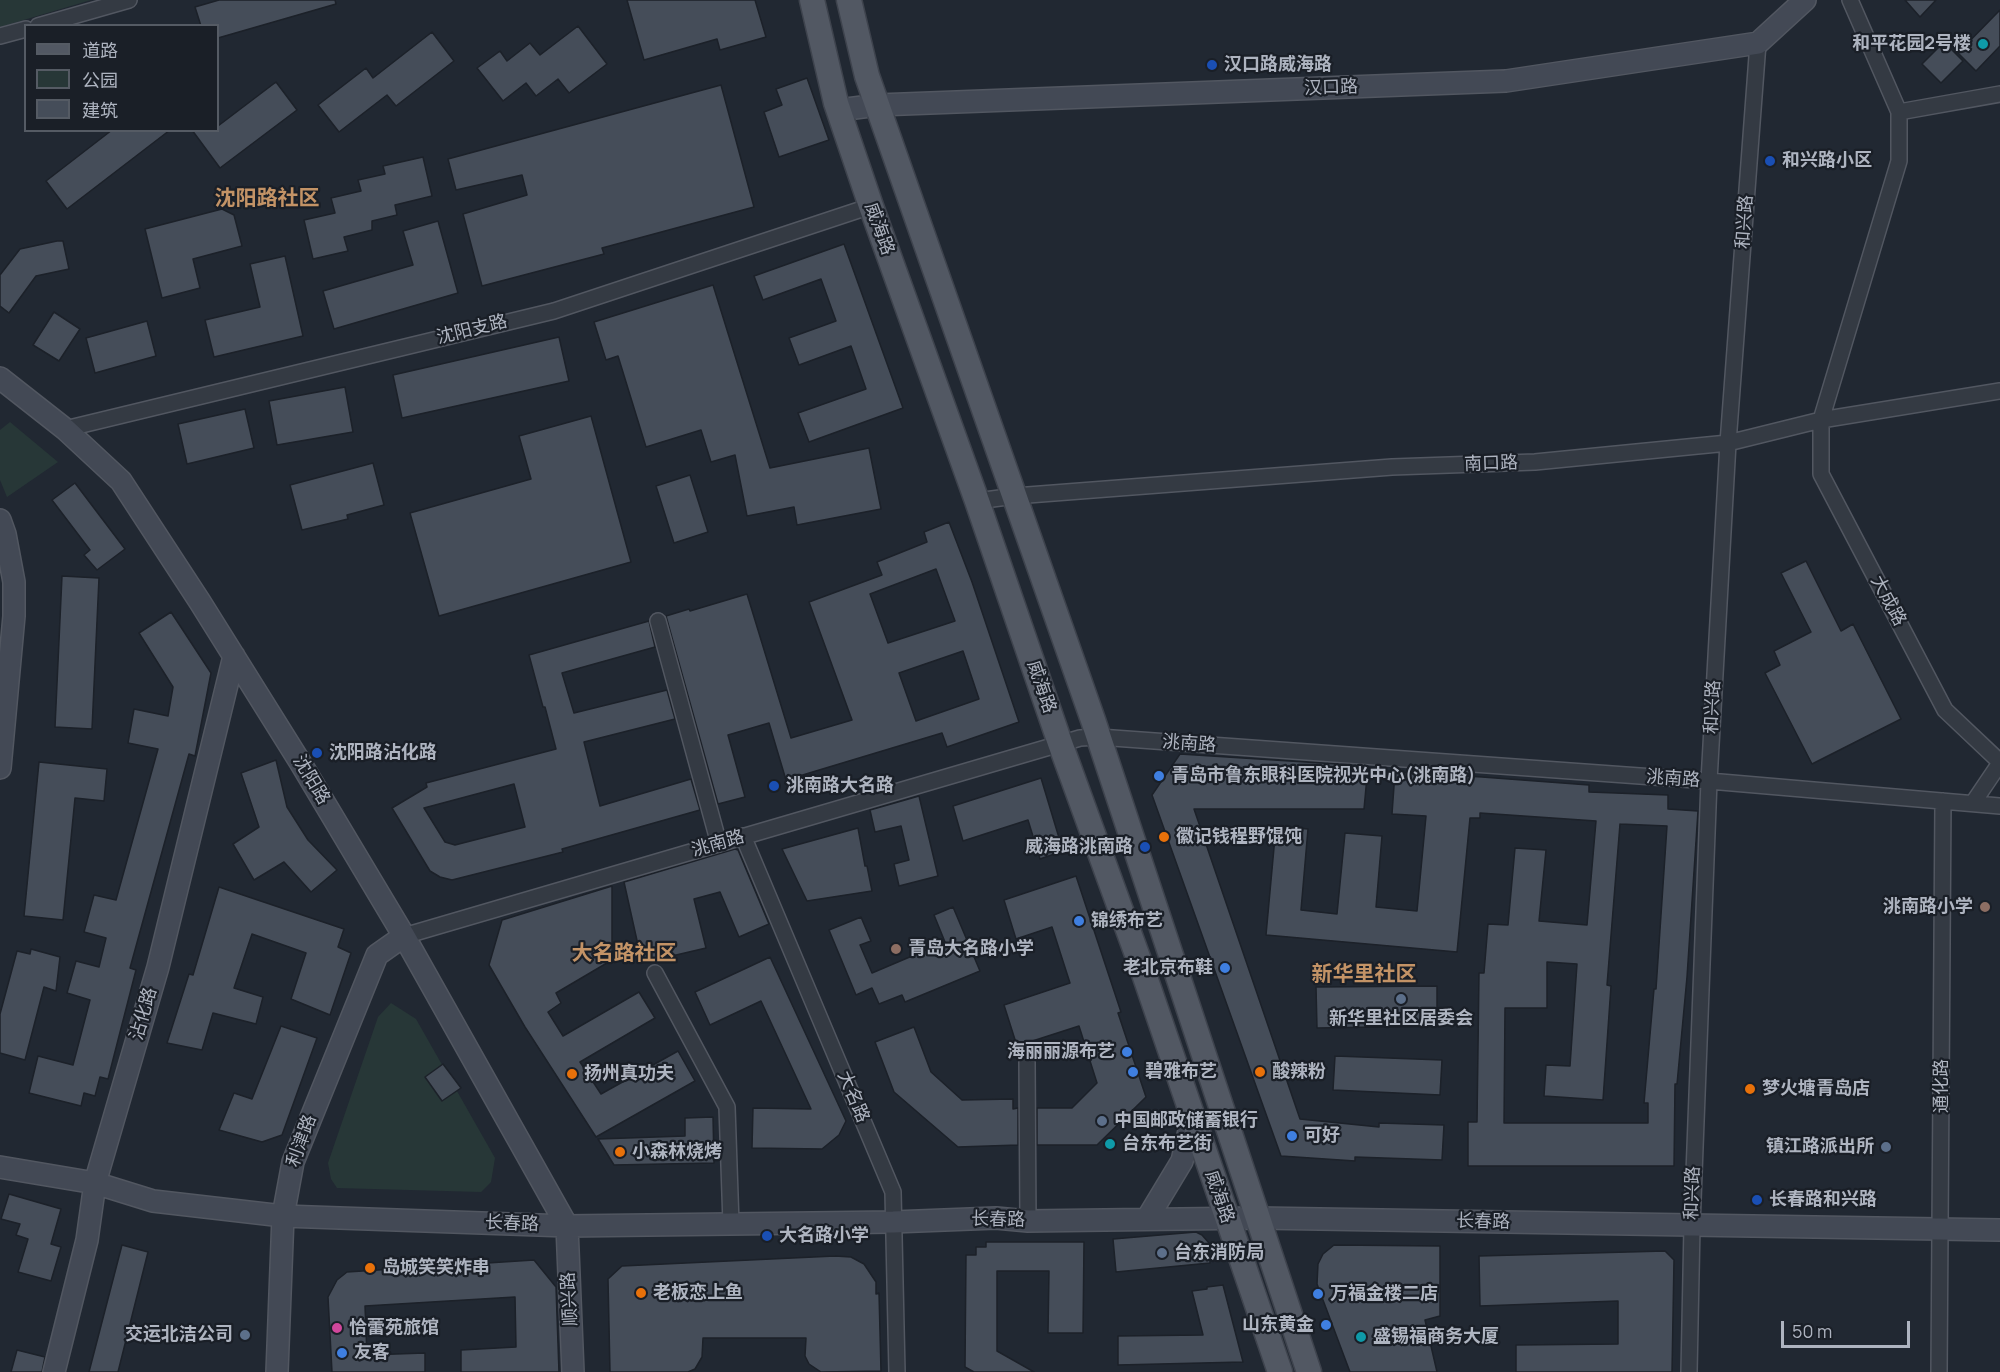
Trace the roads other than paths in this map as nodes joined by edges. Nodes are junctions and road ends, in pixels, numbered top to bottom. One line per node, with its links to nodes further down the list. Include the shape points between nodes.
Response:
1 (129, 0): 6 (street)
2 (812, 0): 12 (main road, 威海路)
3 (849, 0): 11 (main road, 威海路)
4 (1805, 0): 9 (main road)
5 (1850, 0): 13 (street)
6 (45, 24)
7 (24, 30): 8 (street)
8 (0, 36)
9 (1758, 43): 11 (main road, 汉口路, via 1506,81); 19 (street, 和兴路)
10 (2000, 94): 13 (street)
11 (878, 105): 12 (main road, 汉口路); 20 (main road, 威海路)
12 (839, 110): 14 (main road, 威海路)
13 (1899, 112): 17 (street, 大成路, via 1899,161)
14 (871, 206): 18 (street, 沈阳支路, via 554,311); 21 (main road, 威海路)
15 (0, 378): 18 (main road, 沈阳路)
16 (2000, 391): 17 (street, 南口路)
17 (1821, 420): 19 (street, 南口路); 27 (street, 大成路, via 1821,474 1945,710)
18 (66, 429): 24 (main road, 沈阳路, via 120,481)
19 (1728, 443): 20 (street, 南口路, via 1535,462 1392,467); 29 (street, 和兴路)
20 (1014, 496): 21 (street, 南口路); 25 (main road, 威海路)
21 (977, 501): 26 (main road, 威海路)
22 (0, 520): 28 (main road, via 14,582)
23 (658, 621): 34 (street)
24 (234, 656): 35 (main road, 沈阳路); 40 (main road, 沾化路, via 158,967)
25 (1099, 737): 26 (street, 洮南路); 29 (street, 洮南路); 43 (main road, 威海路)
26 (1060, 743): 33 (street, 洮南路); 38 (main road, 威海路)
27 (2000, 762): 31 (street)
28 (0, 768)
29 (1709, 781): 30 (street, 洮南路); 49 (street, 和兴路)
30 (1943, 801): 31 (street, 洮南路); 50 (street, 通化路)
31 (1973, 803): 32 (street, 洮南路)
32 (2000, 806)
33 (743, 837): 34 (street, 洮南路); 46 (street, 大名路, via 893,1192)
34 (719, 844): 35 (street, 洮南路)
35 (404, 936): 41 (main road, 利津路, via 377,955 292,1162); 48 (main road, 沈阳路)
36 (655, 973): 47 (street, via 727,1107)
37 (1027, 1062): 45 (street)
38 (1192, 1118): 42 (main road, 威海路); 44 (main road, via 1182,1161)
39 (0, 1167): 40 (main road, 长春路)
40 (95, 1183): 41 (main road, 长春路, via 153,1201); 52 (main road, 沾化路, via 87,1240)
41 (282, 1216): 48 (main road, 长春路); 53 (main road, 利津路)
42 (1227, 1218): 43 (main road, 长春路); 44 (main road, 长春路); 56 (main road, 威海路)
43 (1258, 1218): 49 (main road, 长春路); 57 (main road, 威海路)
44 (1148, 1219): 45 (main road, 长春路)
45 (1028, 1221): 46 (main road, 长春路, via 996,1218)
46 (893, 1222): 47 (main road, 长春路); 55 (street, 大名路)
47 (731, 1224): 48 (main road, 长春路)
48 (567, 1226): 54 (main road, 顺兴路)
49 (1692, 1226): 50 (main road, 长春路); 58 (street, 和兴路)
50 (1941, 1229): 51 (main road, 长春路); 59 (street, 通化路)
51 (2000, 1230)
52 (54, 1372)
53 (277, 1372)
54 (573, 1372)
55 (897, 1372)
56 (1280, 1372)
57 (1309, 1372)
58 (1689, 1372)
59 (1939, 1372)

